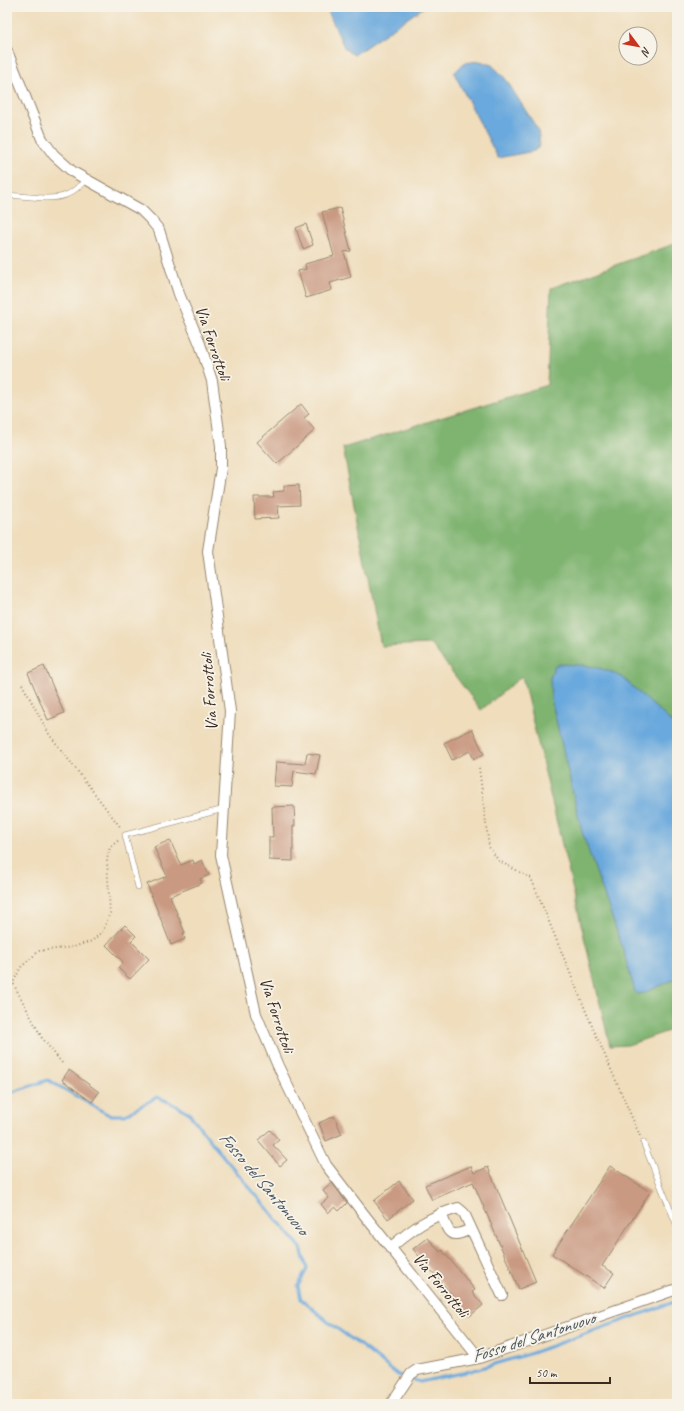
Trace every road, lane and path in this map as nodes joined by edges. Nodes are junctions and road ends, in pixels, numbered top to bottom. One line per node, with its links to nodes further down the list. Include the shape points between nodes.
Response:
1 (7, 51): 2 (street, Via Forrottoli, via 42,139 54,155)
2 (86, 180): 3 (lane, via 66,196 53,198); 6 (street, Via Forrottoli, via 141,210 159,230 179,294 212,381 221,446 221,468 208,551 230,711)
3 (7, 195)
4 (22, 684): 7 (path, via 49,734)
5 (479, 768): 10 (path, via 489,847 499,861 531,878)
6 (224, 809): 7 (lane); 14 (street, Via Forrottoli, via 221,855 256,1014 278,1066 326,1164)
7 (125, 835): 8 (lane); 9 (path, via 110,847 107,860 110,913 103,931 92,941 73,947 39,952 21,967 12,984 42,1038)
8 (138, 887)
9 (62, 1063)
10 (643, 1142): 12 (lane)
11 (441, 1213): 13 (street, via 458,1208 464,1213); 13 (street, via 446,1228 451,1233 457,1234); 14 (street, via 424,1222)
12 (677, 1226)
13 (471, 1229): 16 (street)
14 (390, 1248): 17 (street, Via Forrottoli)
15 (677, 1289): 17 (street)
16 (502, 1295)
17 (479, 1358): 18 (street, via 417,1370 411,1374)
18 (391, 1404)

